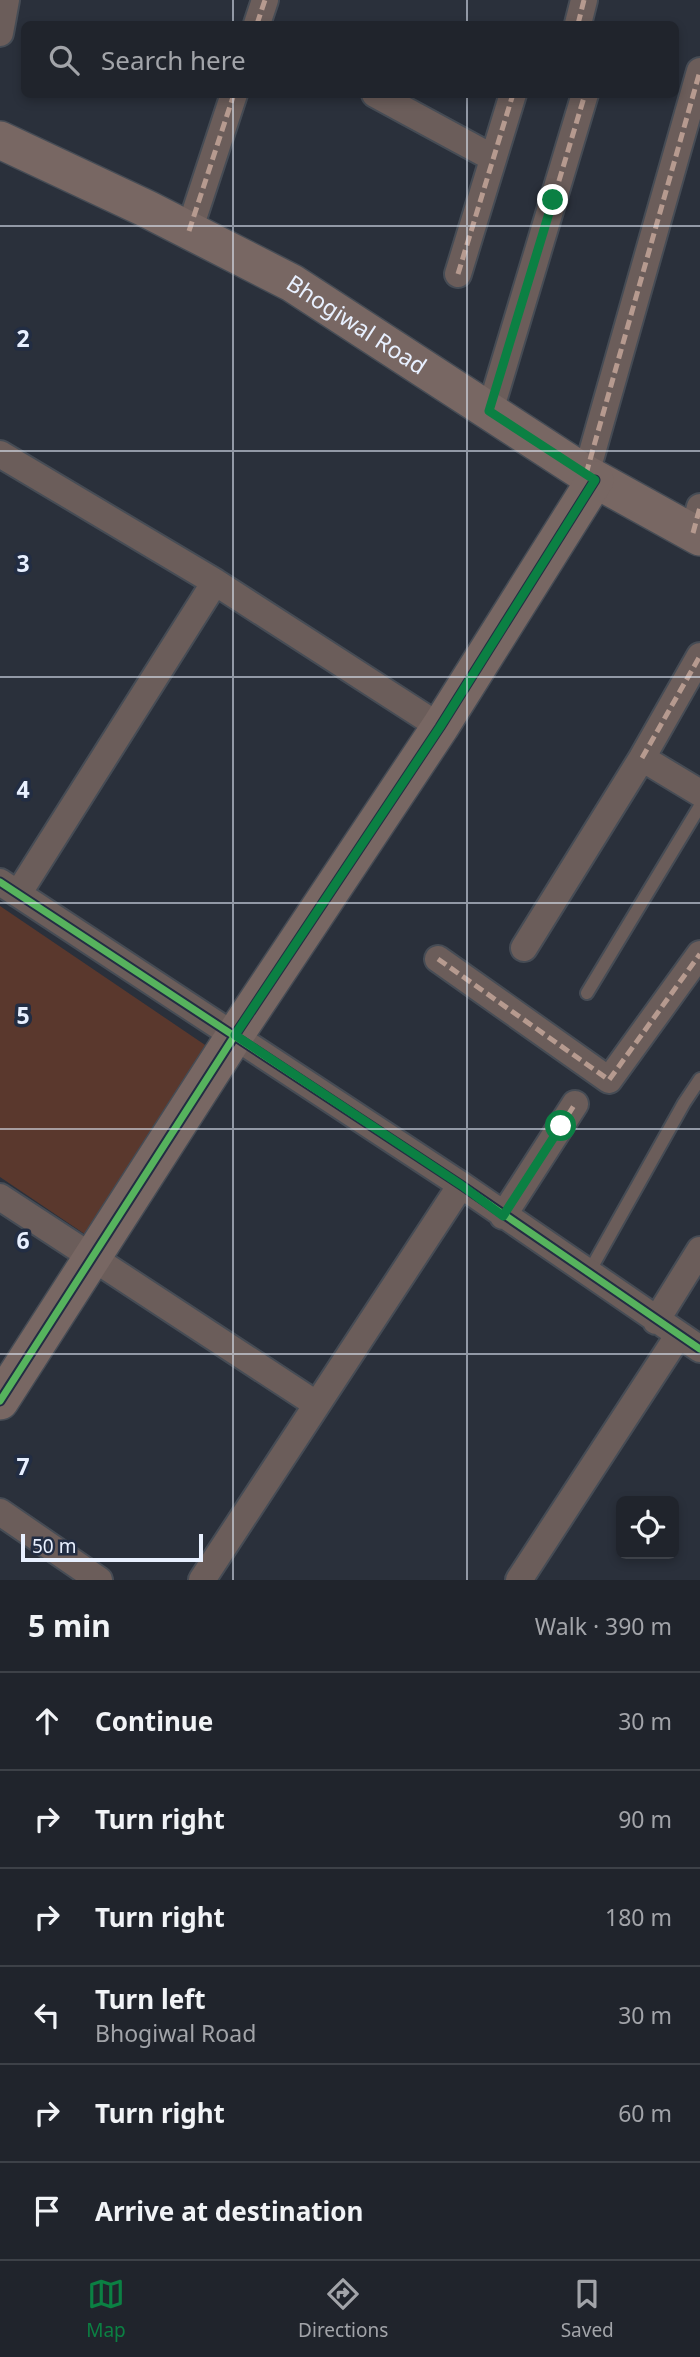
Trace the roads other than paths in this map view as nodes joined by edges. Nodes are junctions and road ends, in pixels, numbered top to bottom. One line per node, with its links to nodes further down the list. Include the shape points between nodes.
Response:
1 (6, 0): 4 (street)
2 (265, 0): 3 (street)
3 (258, 21)
4 (0, 33)
5 (700, 71): 16 (street)
6 (233, 98): 12 (street)
7 (382, 98): 11 (street)
8 (512, 98): 11 (street)
9 (584, 98): 14 (street)
10 (0, 140): 12 (street, Bhogiwal Road)
11 (493, 158): 13 (street)
12 (189, 231): 14 (street, Bhogiwal Road, via 292,283)
13 (458, 274)
14 (489, 411): 16 (street, Bhogiwal Road)
15 (0, 454): 18 (street)
16 (590, 477): 17 (street, Bhogiwal Road); 20 (street)
17 (698, 526)
18 (215, 582): 20 (street); 24 (street)
19 (700, 656): 21 (street)
20 (440, 727): 29 (street)
21 (642, 758): 22 (street); 25 (street)
22 (700, 793)
23 (700, 806): 28 (lane)
24 (9, 888): 29 (street)
25 (524, 948)
26 (700, 954): 27 (street, via 609,1080)
27 (438, 959)
28 (587, 993)
29 (235, 1035): 32 (street); 36 (street)
30 (700, 1079): 37 (lane)
31 (576, 1104): 34 (street)
32 (461, 1185): 34 (street); 41 (street)
33 (0, 1196): 36 (street)
34 (503, 1216): 37 (street)
35 (700, 1250): 38 (street)
36 (93, 1259): 40 (street); 41 (street)
37 (587, 1274): 38 (street)
38 (656, 1321): 39 (street)
39 (689, 1343): 45 (street)
40 (0, 1401)
41 (316, 1404): 44 (street)
42 (0, 1512): 43 (street)
43 (99, 1580)
44 (202, 1580)
45 (519, 1580)

